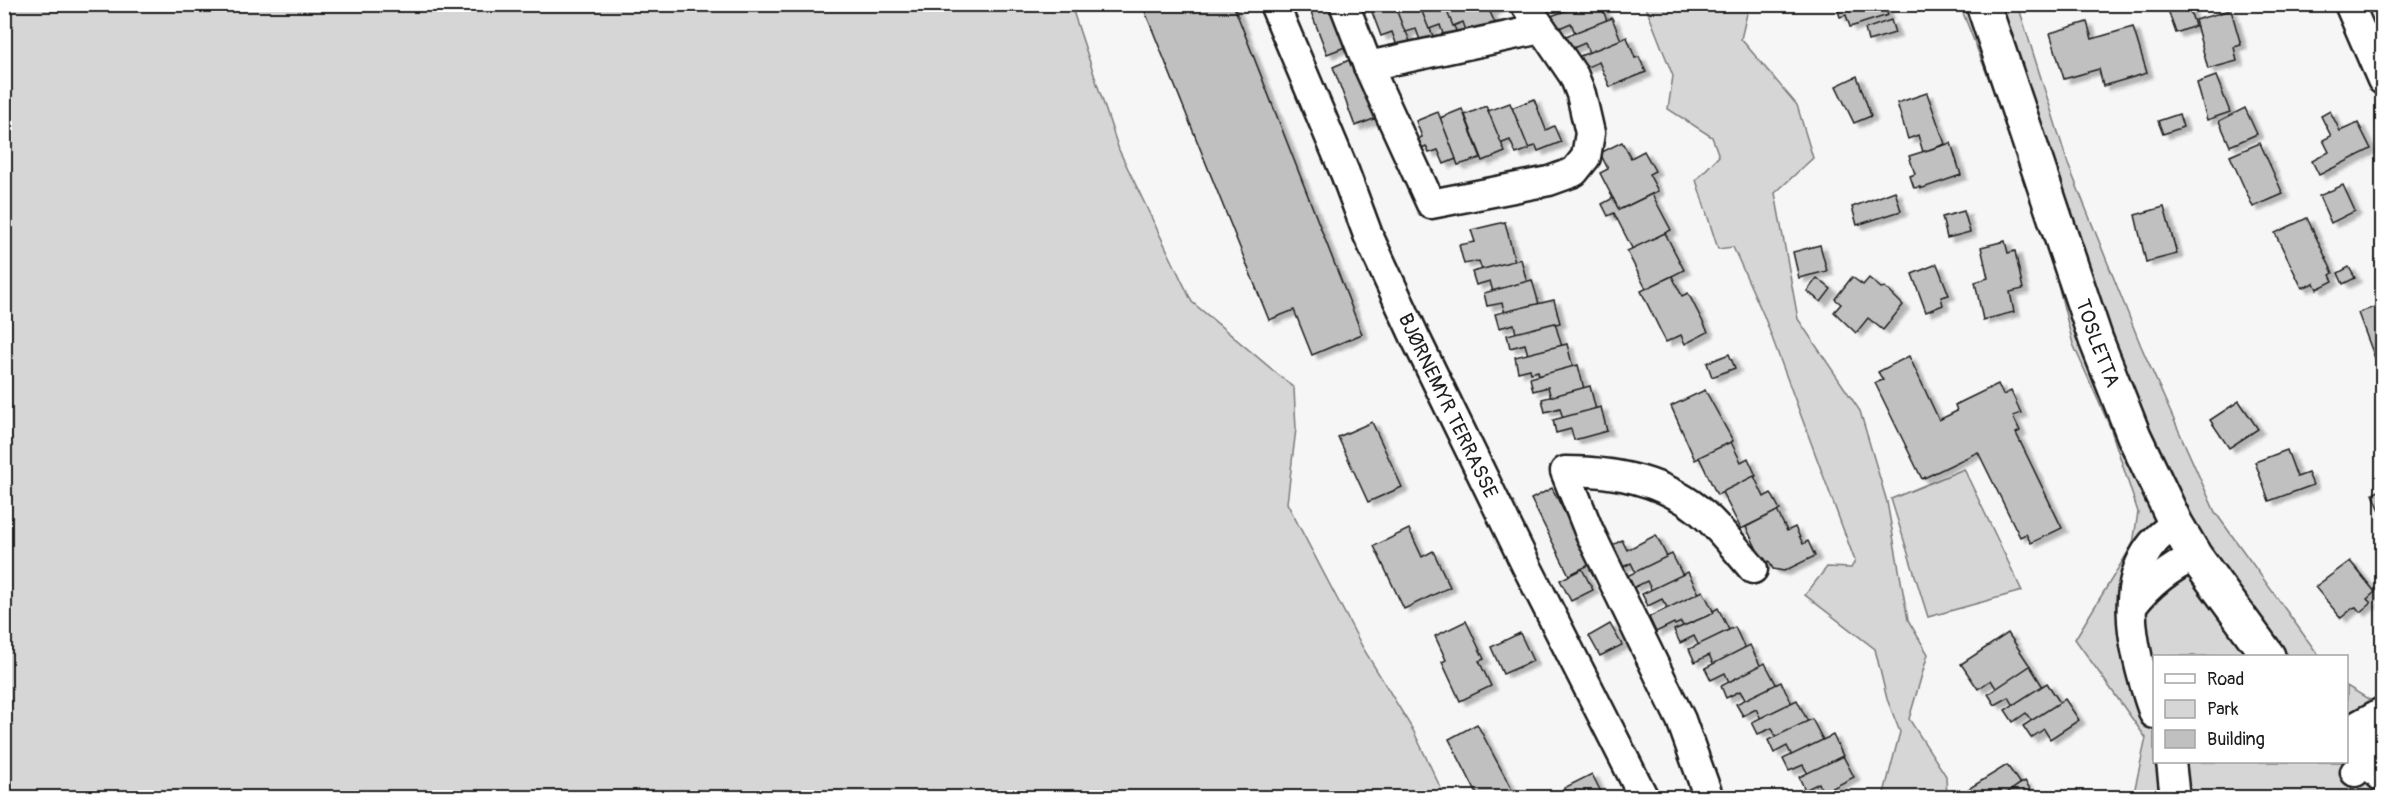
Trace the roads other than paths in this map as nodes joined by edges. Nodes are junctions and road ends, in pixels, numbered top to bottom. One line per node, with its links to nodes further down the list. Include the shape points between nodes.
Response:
1 (1274, 4): 20 (street, BJØRNEMYR TERRASSE, via 1368,235 1415,337)
2 (1344, 4): 7 (street)
3 (1525, 4): 6 (street)
4 (1983, 4): 9 (main road, TOSLETTA, via 2112,384)
5 (2349, 4): 8 (street)
6 (1541, 29): 7 (street); 7 (street, via 1574,76 1590,133 1590,145 1581,165 1574,172 1549,181 1431,204)
7 (1368, 66)
8 (2382, 80)
9 (2176, 525): 10 (main road, TOSLETTA); 12 (street, via 2153,543 2134,575)
10 (2195, 556): 12 (street, via 2148,586); 13 (main road, TOSLETTA)
11 (1753, 569): 21 (street, via 1710,519 1678,495 1608,473 1565,471 1589,531 1681,720)
12 (2134, 604): 14 (street, via 2134,651)
13 (2267, 655)
14 (2153, 711)
15 (2382, 712): 16 (street)
16 (2348, 733)
17 (2348, 737): 18 (main road)
18 (2367, 761): 23 (main road)
19 (2171, 763): 22 (street)
20 (1644, 798)
21 (1709, 798)
22 (2175, 798)
23 (2375, 798)

